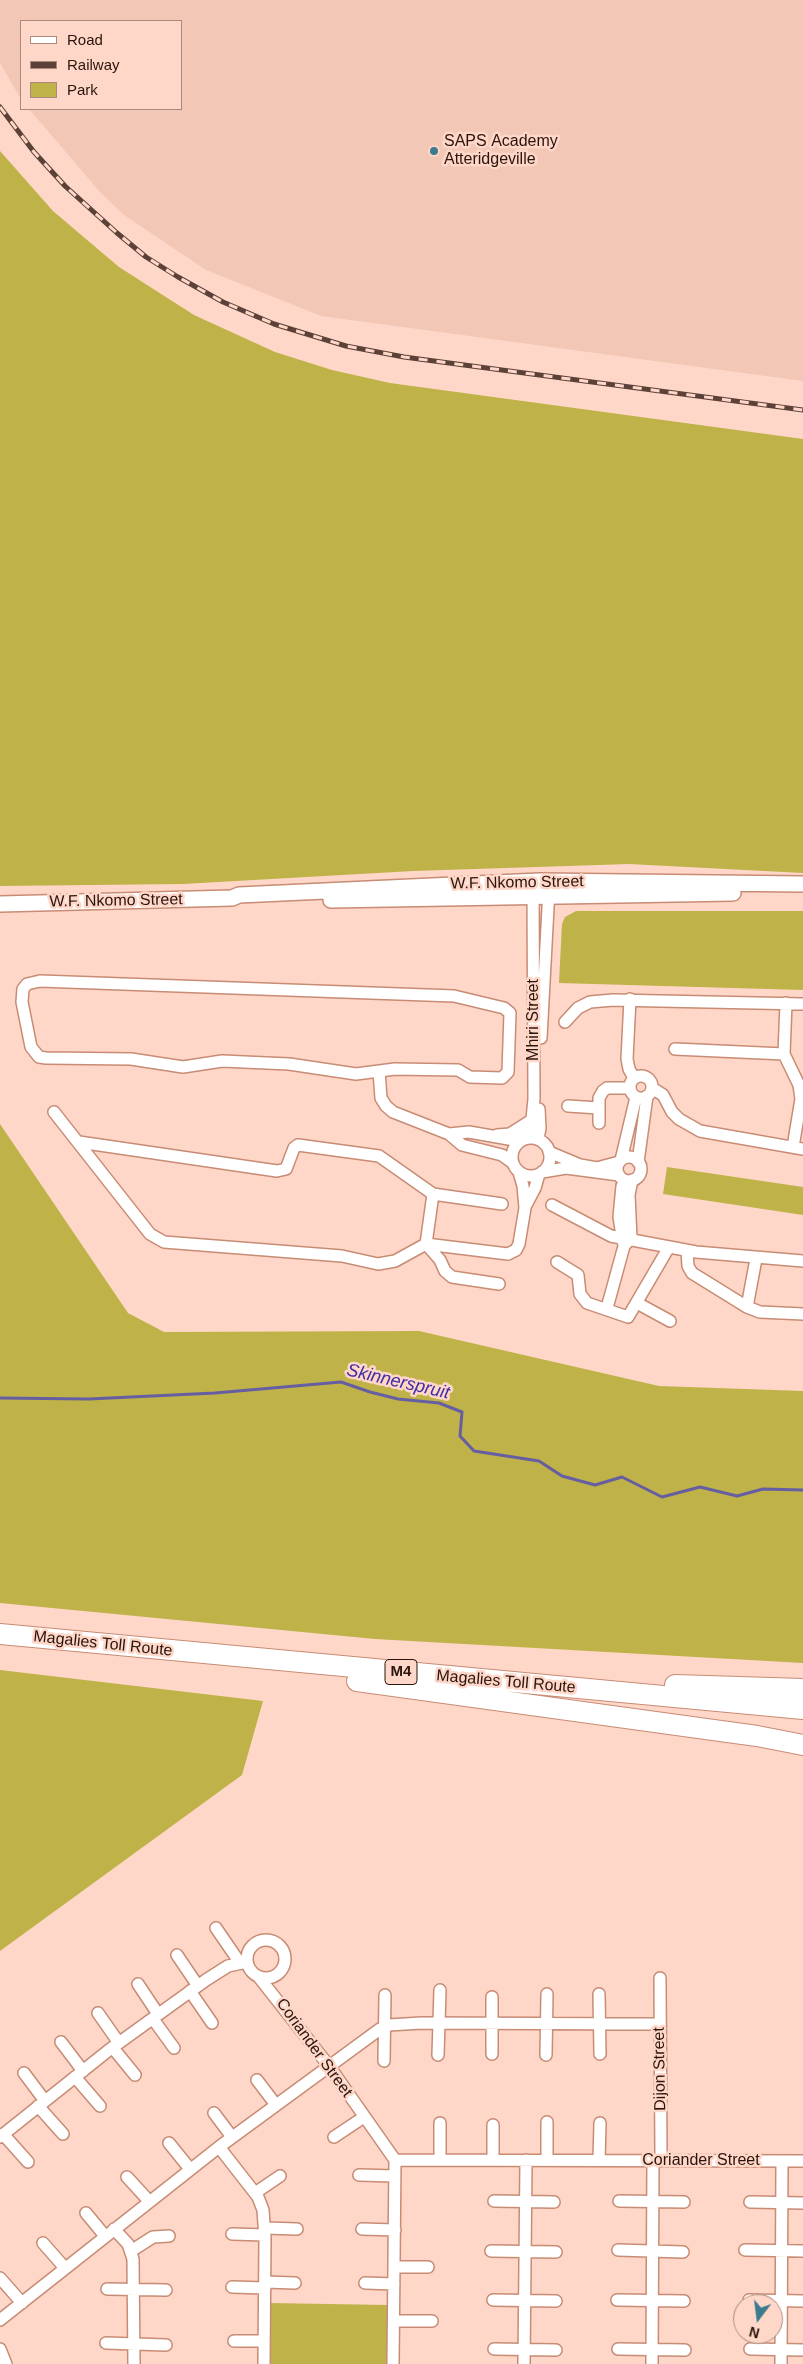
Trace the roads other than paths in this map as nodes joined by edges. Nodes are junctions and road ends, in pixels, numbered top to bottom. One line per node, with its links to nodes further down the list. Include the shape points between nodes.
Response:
1 (533, 881): 2 (main road, W.F. Nkomo Street); 5 (main road, W.F. Nkomo Street, via 239,895); 6 (street)
2 (549, 881): 3 (main road, W.F. Nkomo Street); 6 (street)
3 (803, 884)
4 (803, 891): 6 (main road, W.F. Nkomo Street)
5 (232, 898): 6 (main road, W.F. Nkomo Street, via 262,901); 7 (main road, W.F. Nkomo Street)
6 (541, 898): 19 (street, Mhiri Street); 26 (street, Mhiri Street)
7 (0, 904)
8 (630, 999): 9 (street); 11 (street, via 590,1002 578,1008); 15 (street, via 628,1070)
9 (786, 1004): 10 (street); 13 (street)
10 (803, 1004)
11 (565, 1022)
12 (675, 1049): 13 (street)
13 (784, 1054): 28 (street, via 801,1092)
14 (379, 1071): 14 (street, via 356,1074 289,1064 236,1061 183,1067 131,1059 39,1057 31,1047 22,1002 23,990 26,984 40,981 446,994 504,1008 510,1013 508,1072 502,1078 470,1077 458,1070); 23 (street, via 381,1098 386,1106)
15 (640, 1089): 17 (street, via 607,1088 599,1098); 21 (street); 22 (street); 28 (street, via 663,1095 679,1119 700,1131)
16 (568, 1106): 17 (street)
17 (599, 1108): 20 (street)
18 (54, 1112): 27 (street)
19 (532, 1120): 24 (street, via 510,1134); 25 (street, Mhiri Street, via 530,1132)
20 (599, 1123)
21 (629, 1129): 22 (street); 30 (street)
22 (642, 1131): 31 (street)
23 (449, 1134): 24 (street, via 469,1132); 32 (street, via 462,1145 502,1154)
24 (486, 1135): 25 (street)
25 (522, 1140): 26 (street); 32 (street, via 514,1149)
26 (538, 1140): 29 (street)
27 (79, 1142): 35 (street, via 277,1171 286,1169 298,1145 379,1156); 40 (street, via 150,1234 164,1242 342,1256 378,1264 395,1261)
28 (798, 1148)
29 (549, 1152): 30 (street, via 580,1165 597,1168); 33 (street, via 549,1163)
30 (620, 1161): 31 (street, via 632,1158); 34 (street, via 617,1168)
31 (638, 1162): 34 (street, via 640,1173)
32 (516, 1168): 33 (street, via 529,1176); 38 (street, via 524,1186)
33 (540, 1173): 34 (street, via 566,1168); 38 (street)
34 (624, 1178): 39 (street)
35 (433, 1194): 36 (street); 40 (street)
36 (502, 1204)
37 (552, 1205): 39 (street, via 611,1236)
38 (525, 1208): 40 (street, via 520,1244 508,1254)
39 (626, 1240): 41 (street); 49 (street)
40 (426, 1244): 46 (street, via 452,1277)
41 (669, 1247): 42 (street); 47 (street)
42 (687, 1251): 43 (street); 48 (street, via 692,1273)
43 (756, 1259): 44 (street); 48 (street)
44 (803, 1261)
45 (557, 1262): 49 (street, via 578,1275 583,1299)
46 (499, 1284)
47 (636, 1303): 49 (street, via 628,1317); 51 (street)
48 (747, 1307): 50 (street, via 760,1312)
49 (607, 1308)
50 (803, 1314)
51 (670, 1321)
52 (0, 1634): 54 (highway, Magalies Toll Route / M4)
53 (0, 1644): 54 (highway, Magalies Toll Route / M4)
54 (281, 1666): 55 (highway, via 579,1682); 56 (highway, Magalies Toll Route / M4); 57 (highway, Magalies Toll Route / M4); 58 (highway)
55 (803, 1689)
56 (803, 1708)
57 (803, 1718)
58 (803, 1745)
59 (216, 1928): 61 (street)
60 (177, 1955): 66 (street)
61 (243, 1962): 62 (street, via 250,1946 258,1940 270,1940 279,1944 285,1954 285,1964); 63 (street); 66 (street, via 228,1966)
62 (278, 1975): 63 (street, via 269,1978); 72 (street, Coriander Street)
63 (258, 1976): 72 (street)
64 (660, 1978): 79 (street, Dijon Street)
65 (138, 1984): 74 (street)
66 (194, 1989): 74 (street); 75 (street)
67 (440, 1990): 76 (street)
68 (546, 1994): 78 (street)
69 (599, 1994): 80 (street)
70 (385, 1995): 81 (street)
71 (492, 1996): 77 (street)
72 (275, 1999): 90 (street, Coriander Street)
73 (98, 2012): 83 (street)
74 (156, 2016): 83 (street); 84 (street)
75 (212, 2022)
76 (439, 2023): 77 (street); 81 (street); 88 (street)
77 (491, 2024): 78 (street); 85 (street)
78 (546, 2024): 80 (street); 87 (street)
79 (659, 2024): 80 (street); 117 (street, Dijon Street)
80 (599, 2025): 86 (street)
81 (385, 2027): 89 (street); 90 (street)
82 (62, 2042): 92 (street)
83 (116, 2046): 92 (street); 93 (street)
84 (174, 2048)
85 (492, 2054)
86 (600, 2054)
87 (546, 2055)
88 (438, 2056)
89 (384, 2061)
90 (328, 2066): 96 (street); 99 (street, Coriander Street)
91 (24, 2073): 95 (street)
92 (79, 2074): 95 (street); 97 (street)
93 (135, 2075)
94 (258, 2080): 96 (street)
95 (42, 2103): 105 (street); 106 (street)
96 (276, 2105): 107 (street)
97 (100, 2106)
98 (214, 2113): 107 (street)
99 (364, 2117): 108 (street); 111 (street, Coriander Street)
100 (0, 2121): 105 (street)
101 (547, 2122): 115 (street)
102 (440, 2123): 112 (street)
103 (600, 2123): 116 (street)
104 (493, 2125): 113 (street)
105 (4, 2134): 120 (street)
106 (63, 2134)
107 (232, 2137): 110 (street)
108 (334, 2137)
109 (169, 2143): 121 (street)
110 (219, 2147): 121 (street); 126 (street)
111 (395, 2160): 112 (street, Coriander Street); 124 (street)
112 (440, 2160): 113 (street, Coriander Street)
113 (493, 2160): 114 (street, Coriander Street)
114 (526, 2160): 115 (street, Coriander Street); 129 (street)
115 (547, 2160): 116 (street, Coriander Street)
116 (599, 2160): 117 (street, Coriander Street)
117 (657, 2160): 118 (street, Coriander Street); 131 (street, Dijon Street)
118 (782, 2161): 119 (street, Coriander Street); 135 (street)
119 (803, 2161)
120 (28, 2162)
121 (190, 2169): 127 (street)
122 (358, 2175): 124 (street)
123 (280, 2176): 126 (street)
124 (395, 2176): 140 (street)
125 (127, 2177): 127 (street)
126 (255, 2193): 142 (street, via 263,2210)
127 (149, 2201): 141 (street)
128 (494, 2201): 129 (street)
129 (526, 2201): 132 (street); 150 (street)
130 (619, 2201): 131 (street)
131 (653, 2201): 133 (street); 151 (street, Dijon Street)
132 (554, 2202)
133 (684, 2202)
134 (750, 2202): 135 (street)
135 (781, 2202): 136 (street); 152 (street)
136 (803, 2203)
137 (86, 2213): 141 (street)
138 (297, 2229): 142 (street)
139 (362, 2229): 140 (street)
140 (395, 2230): 156 (street)
141 (109, 2232): 148 (street); 158 (street)
142 (265, 2232): 143 (street); 163 (street)
143 (232, 2234)
144 (169, 2236): 148 (street, via 153,2237)
145 (43, 2243): 158 (street)
146 (618, 2250): 151 (street)
147 (746, 2250): 152 (street)
148 (131, 2251): 166 (street)
149 (491, 2251): 150 (street)
150 (525, 2251): 154 (street); 170 (street)
151 (652, 2251): 155 (street); 174 (street, Dijon Street)
152 (781, 2251): 153 (street); 168 (street)
153 (803, 2251)
154 (556, 2252)
155 (683, 2252)
156 (394, 2266): 157 (street); 162 (street)
157 (428, 2267)
158 (65, 2268): 177 (street)
159 (0, 2278): 177 (street)
160 (294, 2283): 163 (street)
161 (365, 2283): 162 (street)
162 (394, 2284): 179 (street)
163 (265, 2285): 164 (street); 182 (street)
164 (232, 2287)
165 (107, 2289): 166 (street)
166 (134, 2289): 167 (street); 184 (street)
167 (166, 2290)
168 (781, 2294)
169 (493, 2300): 170 (street)
170 (525, 2300): 171 (street); 189 (street)
171 (556, 2300)
172 (618, 2300): 174 (street)
173 (783, 2300): 176 (street)
174 (652, 2301): 175 (street); 191 (street, Dijon Street)
175 (684, 2301)
176 (803, 2301)
177 (22, 2303): 178 (street)
178 (0, 2320)
179 (394, 2321): 180 (street); 200 (street)
180 (432, 2321)
181 (234, 2341): 182 (street)
182 (264, 2341): 199 (street)
183 (106, 2343): 184 (street)
184 (134, 2343): 186 (street); 198 (street)
185 (781, 2344): 193 (street)
186 (166, 2345)
187 (0, 2349): 197 (street)
188 (494, 2349): 189 (street)
189 (524, 2349): 194 (street); 201 (street)
190 (618, 2349): 191 (street)
191 (652, 2349): 195 (street); 202 (street, Dijon Street)
192 (750, 2349): 193 (street)
193 (781, 2349): 196 (street); 203 (street)
194 (556, 2350)
195 (685, 2350)
196 (803, 2350)
197 (6, 2364)
198 (134, 2364)
199 (264, 2364)
200 (393, 2364)
201 (524, 2364)
202 (652, 2364)
203 (780, 2364)

